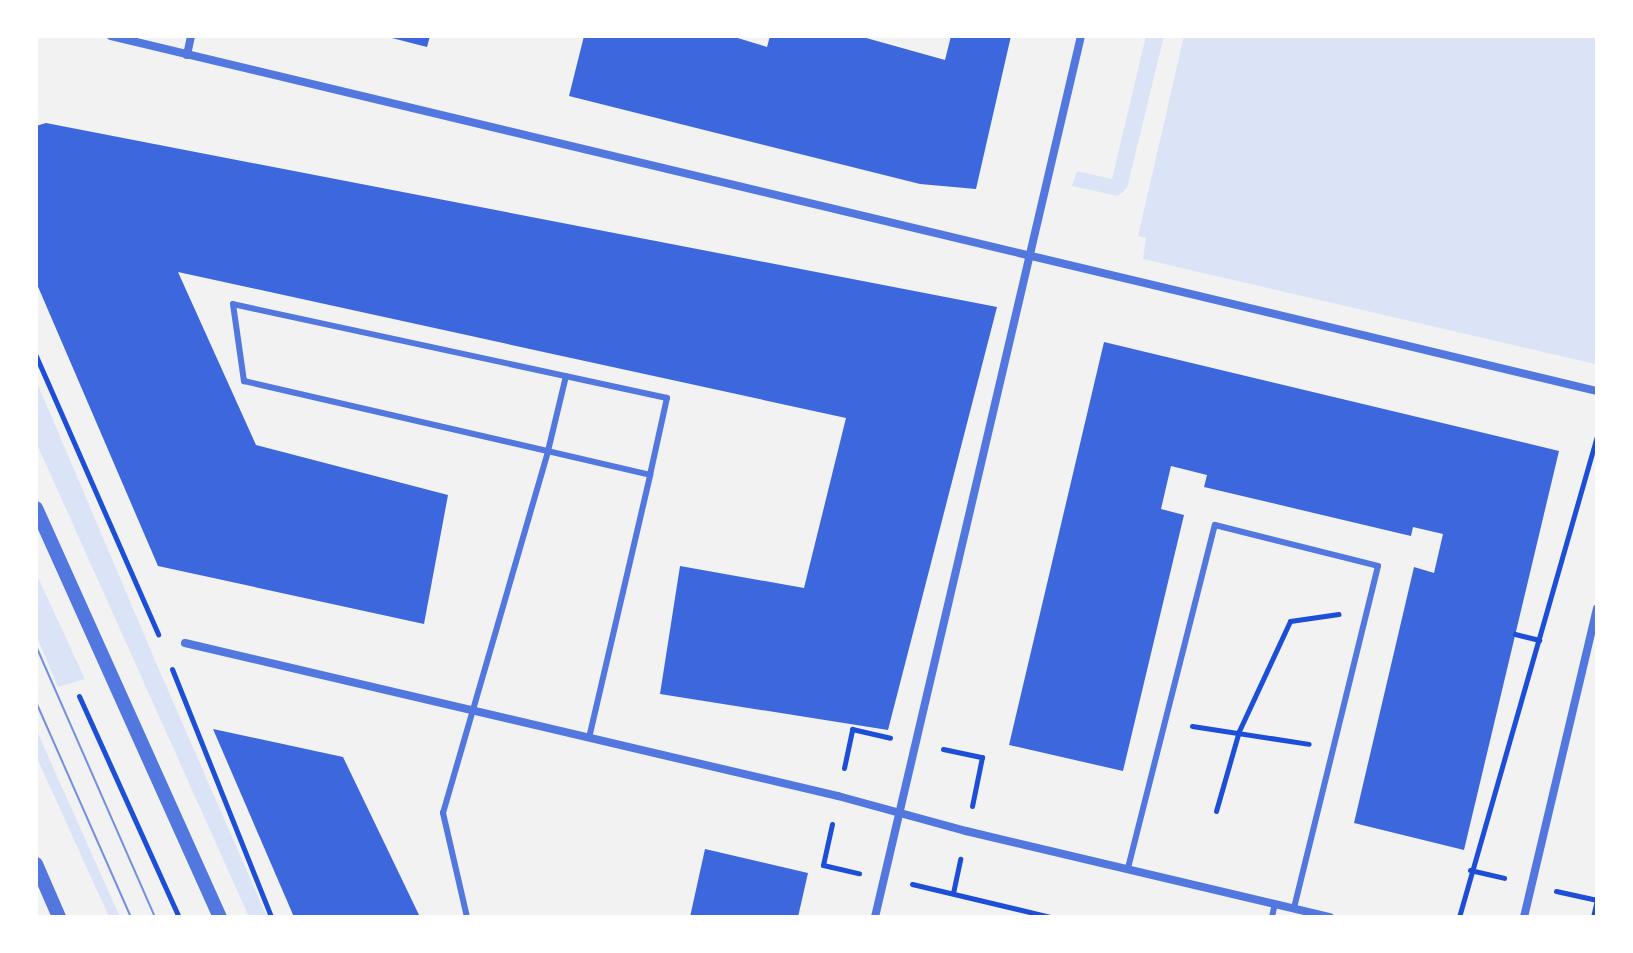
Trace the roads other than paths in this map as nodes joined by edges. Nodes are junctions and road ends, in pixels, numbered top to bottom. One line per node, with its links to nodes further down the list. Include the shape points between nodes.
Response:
1 (111, 36): 4 (street)
2 (191, 36): 4 (street)
3 (1081, 36): 5 (street)
4 (187, 55): 5 (street)
5 (1031, 254): 7 (street); 15 (street)
6 (566, 376): 8 (lane); 8 (lane, via 233,304 244,381); 9 (lane, via 667,398)
7 (1597, 391)
8 (548, 451): 9 (lane); 13 (lane)
9 (650, 475): 14 (lane)
10 (36, 508): 21 (street)
11 (1597, 609): 26 (street)
12 (185, 643): 13 (street)
13 (471, 710): 14 (street); 22 (lane, via 443,813)
14 (589, 738): 15 (street)
15 (898, 813): 17 (street); 23 (street)
16 (36, 864): 20 (street)
17 (1128, 868): 18 (street); 19 (lane, via 1215,525 1378,566)
18 (1275, 903): 19 (street); 24 (lane)
19 (1294, 908): 25 (street)
20 (59, 917)
21 (220, 917)
22 (467, 917)
23 (875, 917)
24 (1272, 917)
25 (1330, 917)
26 (1524, 917)

